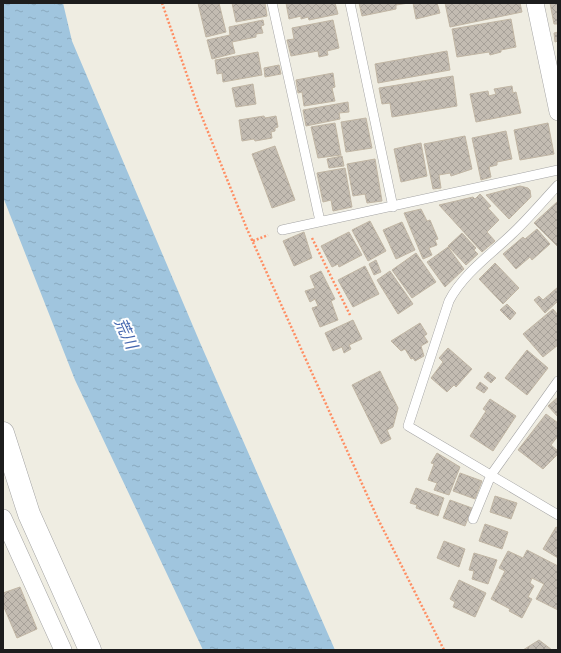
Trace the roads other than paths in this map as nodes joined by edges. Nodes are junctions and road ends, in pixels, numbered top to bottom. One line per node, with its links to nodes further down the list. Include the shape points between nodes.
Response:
1 (272, 3): 8 (lane)
2 (350, 3): 7 (lane)
3 (535, 3): 4 (street)
4 (558, 112)
5 (558, 170): 7 (lane)
6 (558, 185): 12 (lane, via 455,290 449,301 408,426)
7 (393, 207): 8 (lane)
8 (320, 221): 9 (lane)
9 (282, 230)
10 (558, 381): 12 (lane)
11 (3, 433): 17 (street, via 29,514)
12 (491, 475): 13 (lane); 15 (lane)
13 (558, 515)
14 (3, 518): 16 (street)
15 (473, 520)
16 (63, 650)
17 (90, 650)

